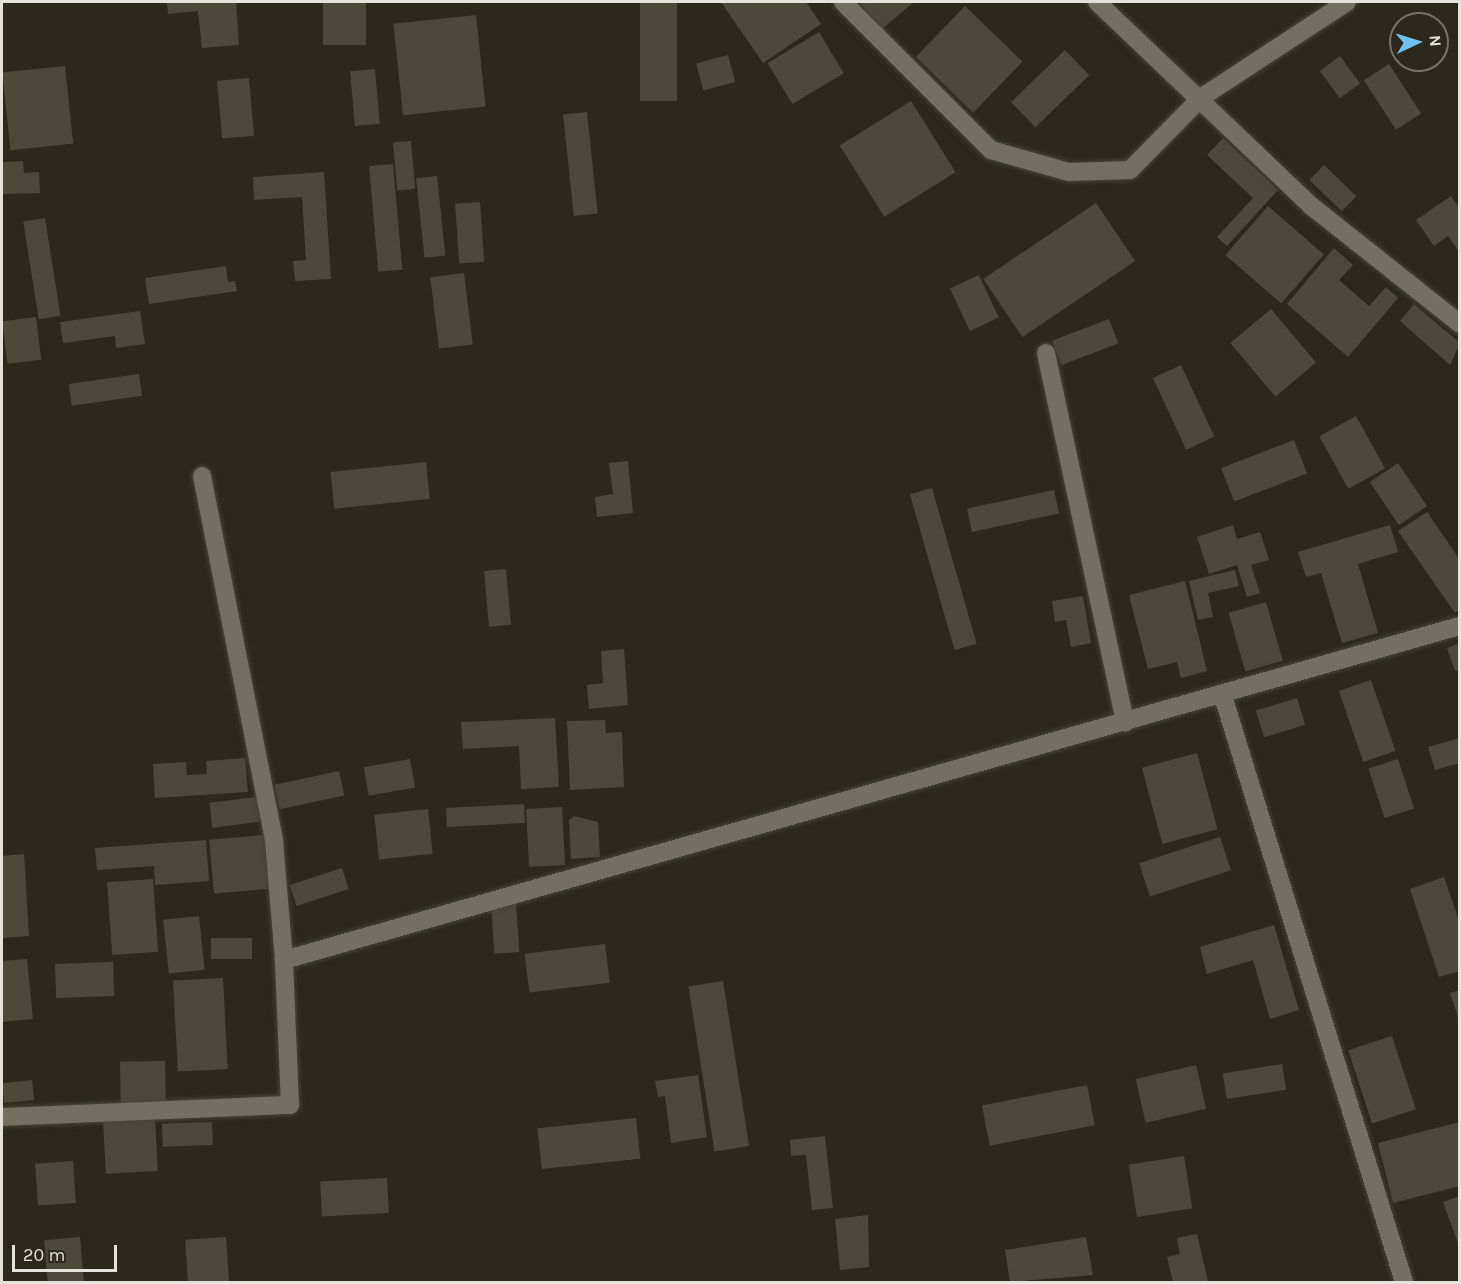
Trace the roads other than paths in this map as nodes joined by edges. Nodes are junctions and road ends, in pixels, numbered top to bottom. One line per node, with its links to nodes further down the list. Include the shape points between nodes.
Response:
1 (843, 2): 4 (street, via 991,150 1069,172 1130,170)
2 (1097, 2): 4 (street)
3 (1347, 2): 4 (street)
4 (1202, 97): 5 (street, via 1310,205)
5 (1460, 324)
6 (1046, 353): 10 (street)
7 (202, 476): 11 (street, via 274,841)
8 (1460, 626): 9 (street)
9 (1223, 696): 10 (street); 13 (street)
10 (1125, 723): 11 (street)
11 (284, 960): 12 (street, via 290,1105)
12 (2, 1117)
13 (1404, 1282)

